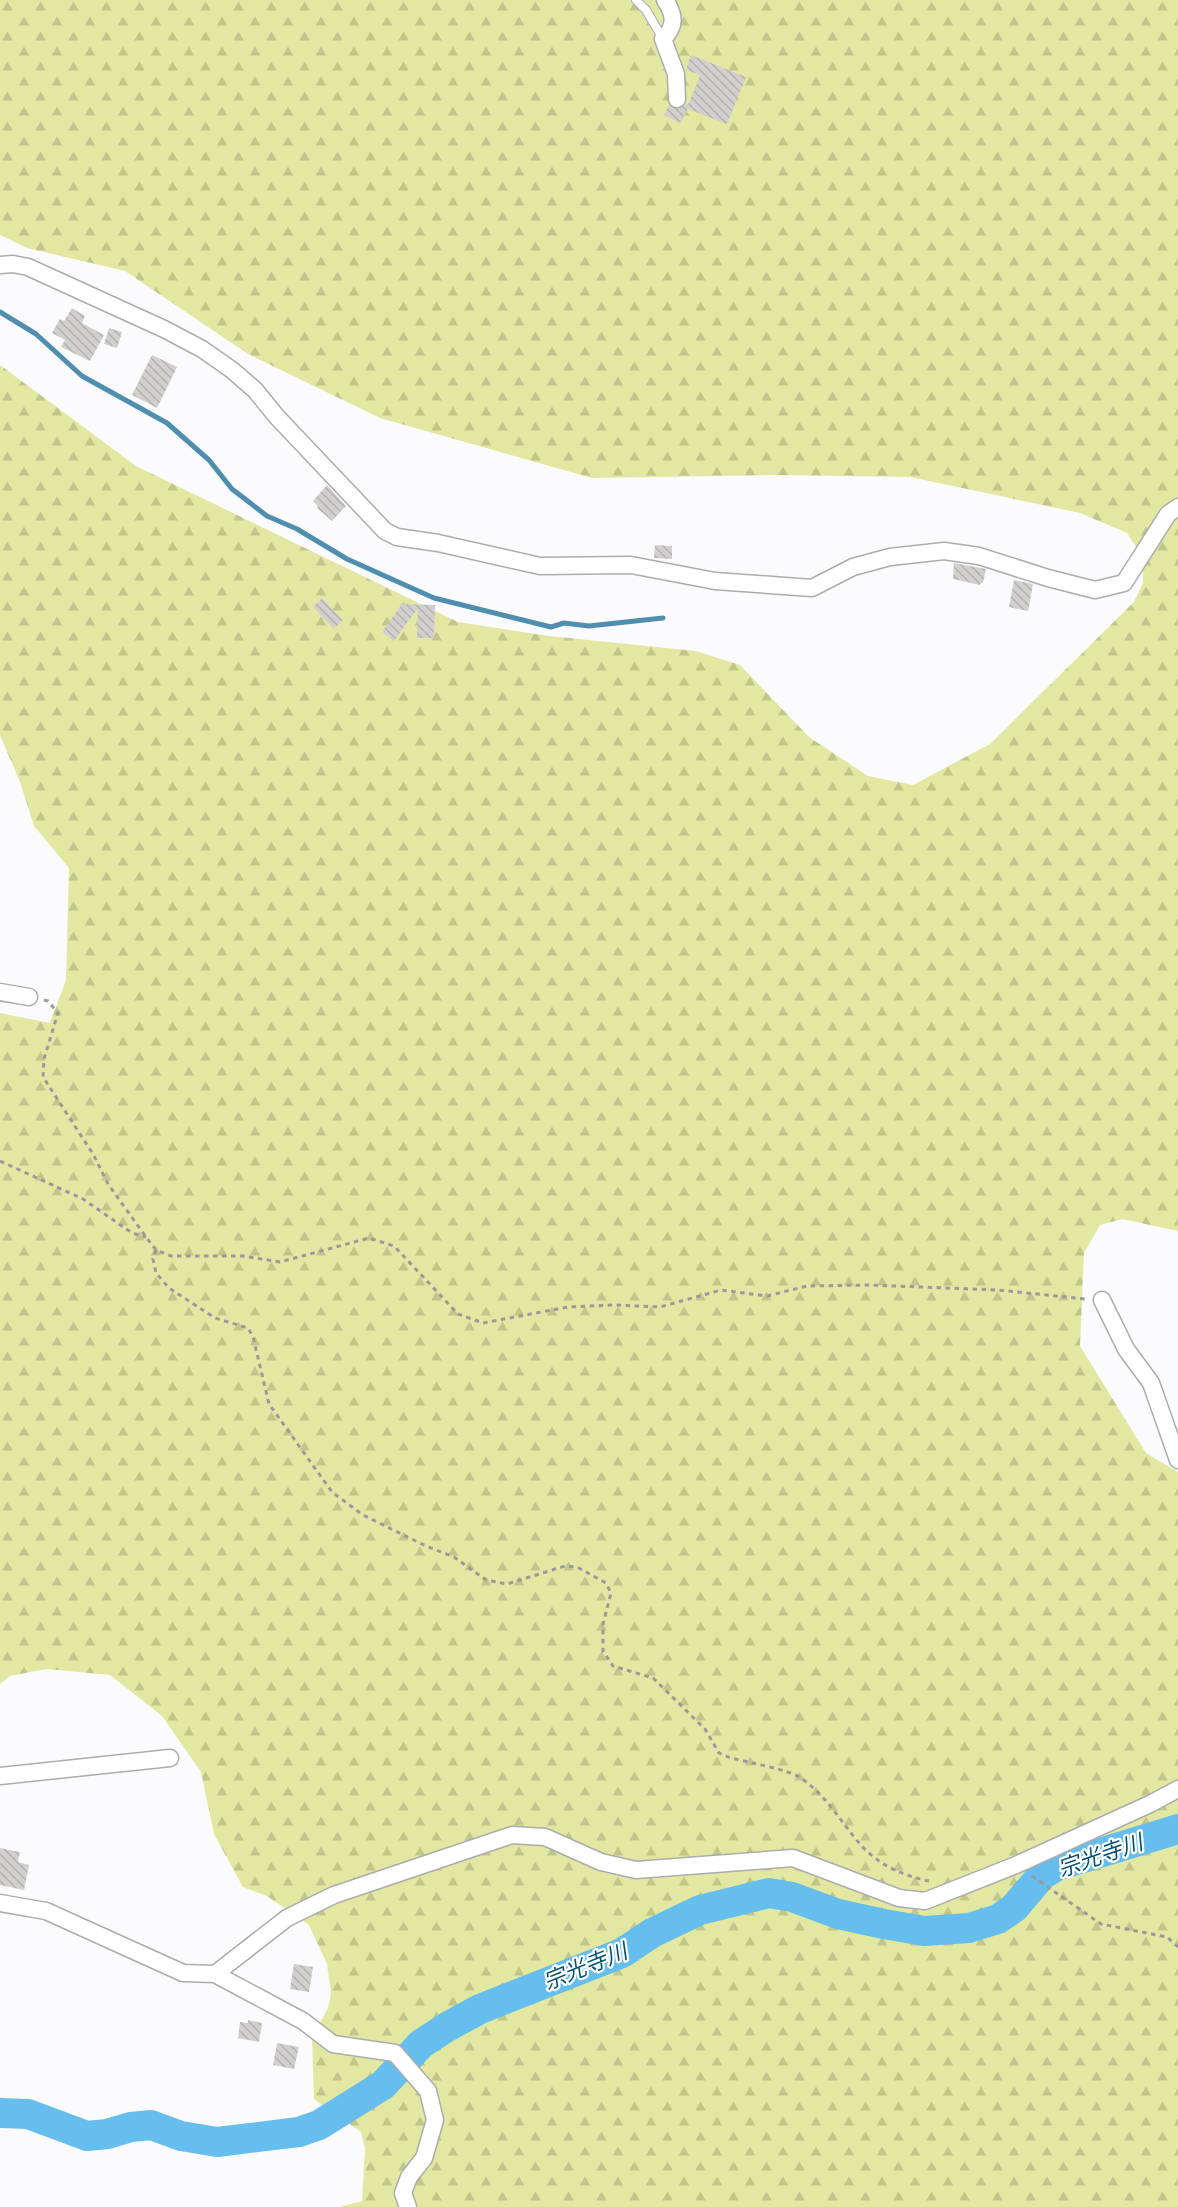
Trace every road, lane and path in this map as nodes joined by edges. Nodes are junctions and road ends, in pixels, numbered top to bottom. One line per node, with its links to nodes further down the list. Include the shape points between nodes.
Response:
1 (636, 0): 3 (lane)
2 (665, 0): 3 (street, via 673,20)
3 (663, 39): 4 (street, via 676,74)
4 (676, 99)
5 (0, 265): 6 (street, via 28,267 202,349 255,390 385,531 397,537 540,566 631,565 715,581 812,588 853,567 890,557 944,551 979,556 1095,590 1124,583 1168,514)
6 (1178, 507)
7 (0, 992): 8 (street)
8 (29, 997): 10 (path, via 48,1001 58,1013 44,1059 43,1077 108,1184)
9 (0, 1161): 10 (path, via 83,1199 132,1233)
10 (146, 1237): 11 (path)
11 (156, 1250): 12 (path, via 171,1256 243,1256 280,1262 369,1238 394,1246 458,1314 483,1323 568,1307 660,1307 721,1290 767,1296 807,1286 998,1290); 18 (path, via 156,1273 169,1288 215,1318 248,1328 269,1404 332,1492 363,1515 454,1557 486,1580 507,1584 565,1566 577,1567 606,1583 611,1593 603,1624 603,1651 613,1666 653,1678 705,1729 718,1753 798,1776 826,1798 856,1840 882,1863 906,1876)
12 (1102, 1300): 13 (street, via 1126,1349 1151,1383)
13 (1178, 1460)
14 (170, 1758): 15 (street)
15 (0, 1776)
16 (1178, 1789): 17 (street)
17 (1016, 1865): 20 (path, via 1101,1924 1167,1937); 21 (street, via 925,1901 899,1898 793,1857 636,1870 601,1862 545,1837 512,1835 334,1895 287,1917)
18 (933, 1881)
19 (0, 1903): 21 (street, via 46,1911 183,1973)
20 (1178, 1947)
21 (215, 1974): 22 (street, via 303,2021 333,2044 395,2054 428,2091 435,2120 424,2158 409,2177 403,2193)
22 (408, 2207)

